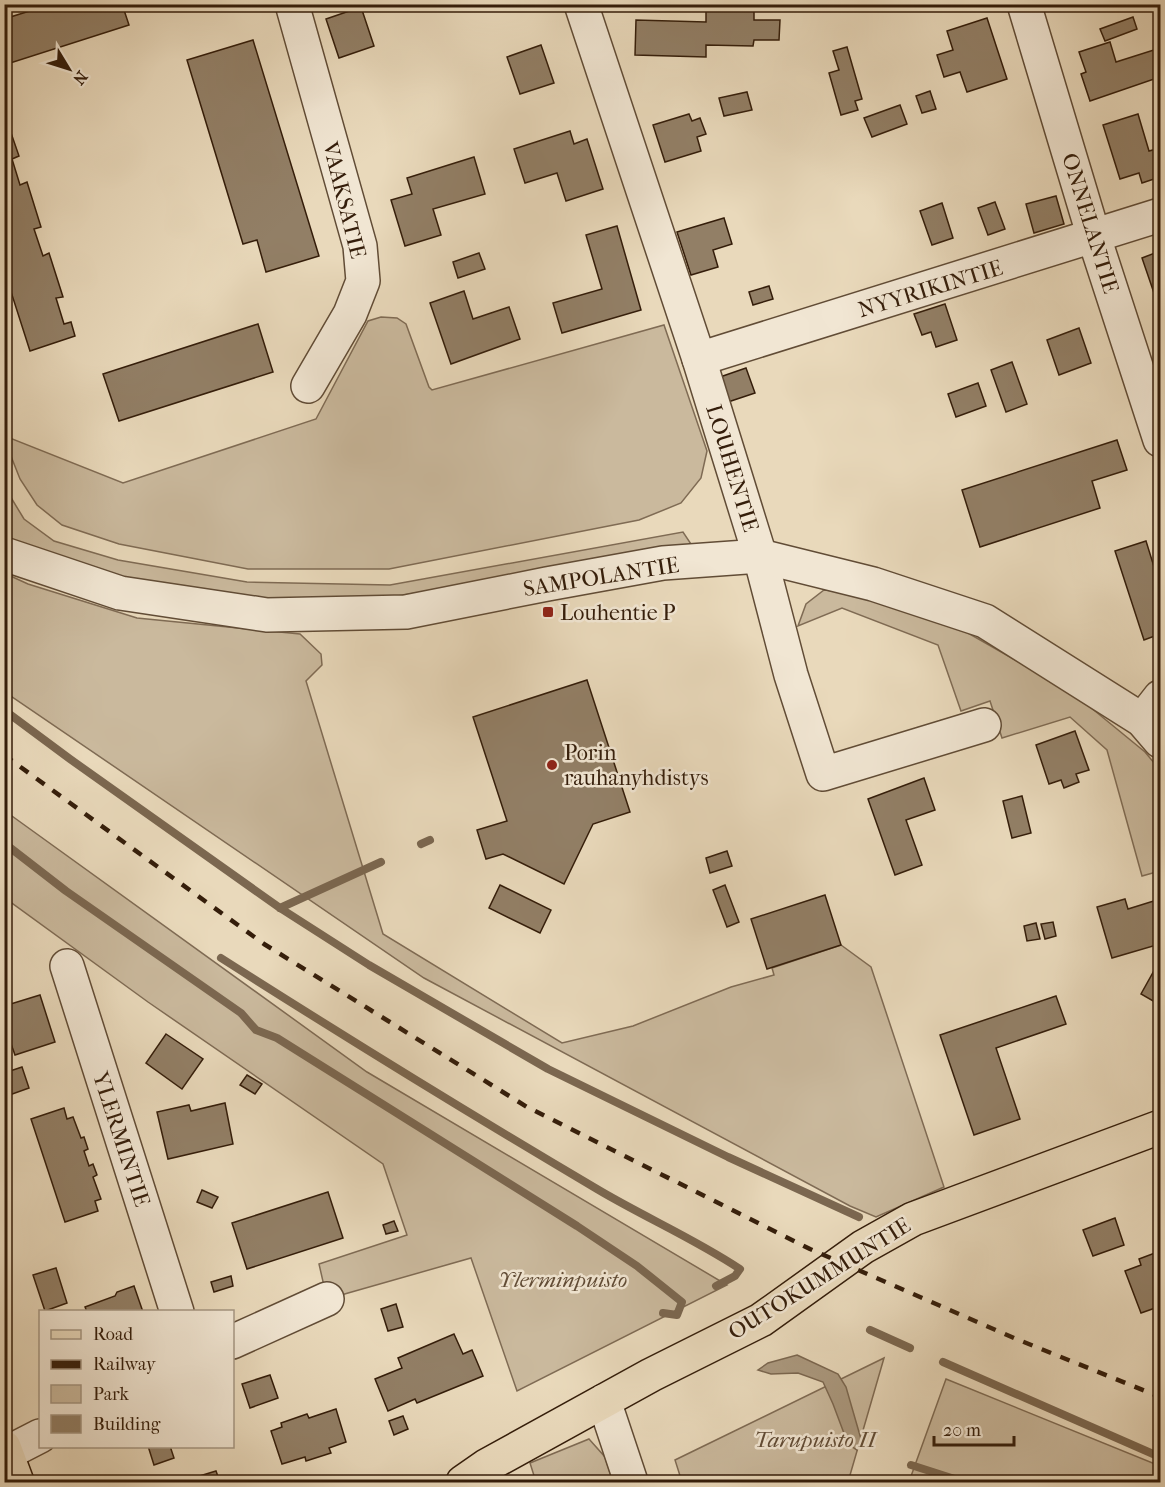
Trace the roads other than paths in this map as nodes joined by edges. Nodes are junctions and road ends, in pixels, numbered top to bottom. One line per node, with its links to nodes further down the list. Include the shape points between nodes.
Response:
1 (292, 4): 7 (street, VAAKSATIE, via 360,246 363,281 350,314)
2 (581, 4): 6 (street, LOUHENTIE)
3 (1024, 4): 5 (street, ONNELANTIE)
4 (1161, 215): 5 (street, NYYRIKINTIE)
5 (1094, 237): 6 (street, NYYRIKINTIE); 8 (street, ONNELANTIE)
6 (699, 359): 10 (street, LOUHENTIE)
7 (308, 386)
8 (1161, 440)
9 (4, 554): 10 (street, SAMPOLANTIE, via 120,593 267,615 406,612 663,563)
10 (760, 556): 11 (street, SAMPOLANTIE, via 873,584 985,621); 12 (street, LOUHENTIE, via 791,675 824,774)
11 (1154, 719)
12 (984, 725)
13 (67, 966): 16 (street, YLERMINTIE)
14 (1161, 1127): 18 (main road, OUTOKUMMUNTIE, via 913,1218 863,1247 760,1320)
15 (327, 1299): 17 (street)
16 (177, 1310)
17 (234, 1341)
18 (604, 1401): 21 (main road, OUTOKUMMUNTIE); 22 (street)
19 (39, 1437): 20 (street)
20 (9, 1461)
21 (463, 1482)
22 (631, 1482)

